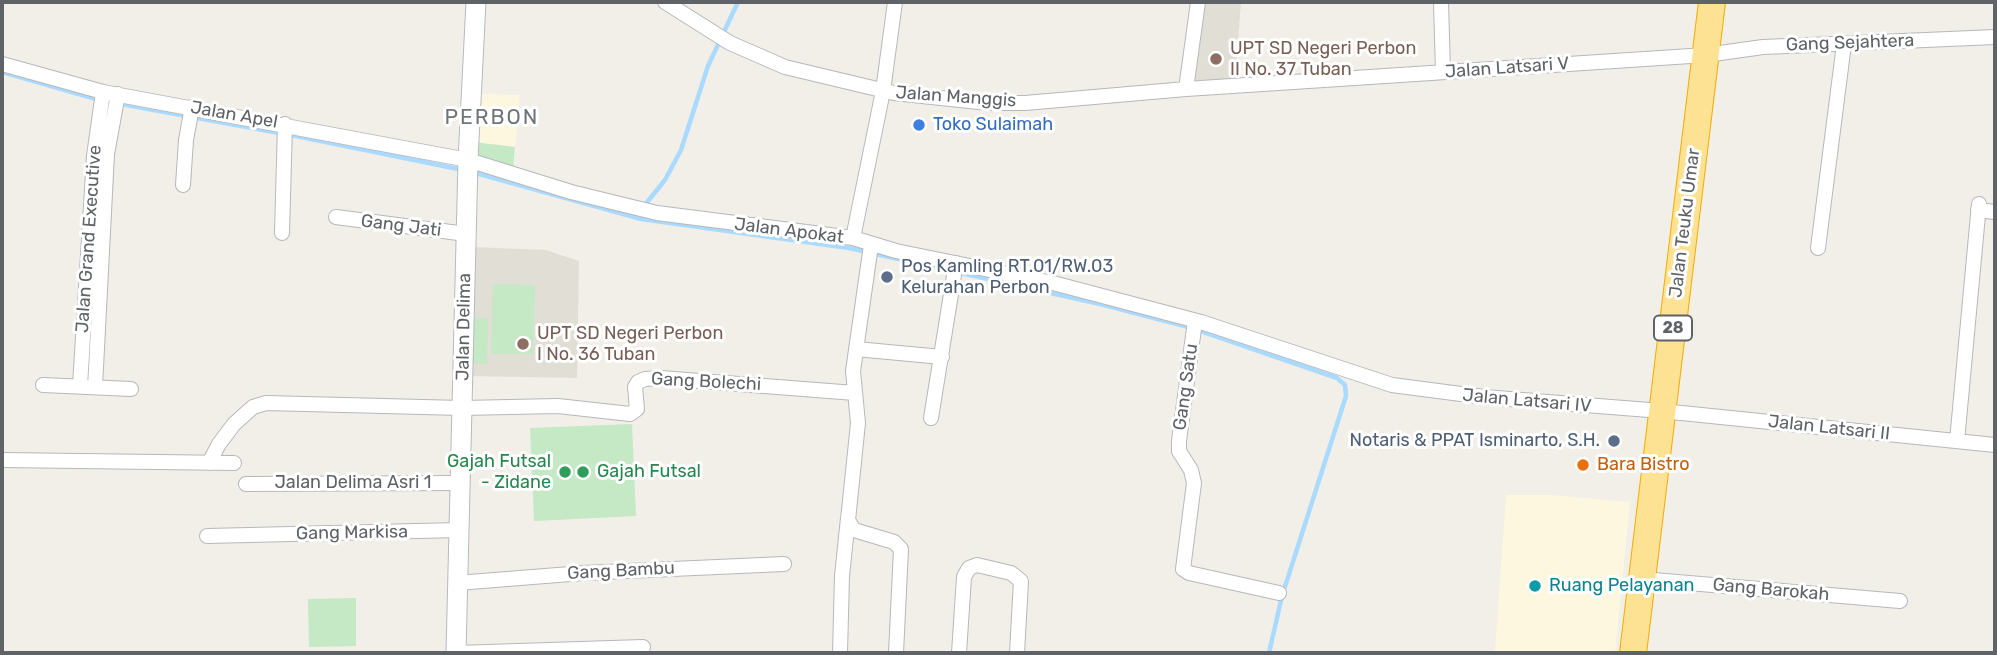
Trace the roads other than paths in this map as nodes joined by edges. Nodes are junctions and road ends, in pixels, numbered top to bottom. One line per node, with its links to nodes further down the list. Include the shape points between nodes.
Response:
1 (475, 2): 18 (street, Jalan Delima)
2 (665, 2): 14 (street, Jalan Manggis, via 740,49 785,67)
3 (895, 2): 14 (street)
4 (1198, 2): 13 (street)
5 (1440, 2): 11 (street)
6 (1712, 2): 9 (highway, Jalan Teuku Umar / 28)
7 (1995, 37): 8 (street, Gang Sejahtera)
8 (1844, 44): 9 (street, Gang Sejahtera); 25 (street)
9 (1706, 55): 11 (street, Jalan Latsari V); 37 (highway, Jalan Teuku Umar / 28)
10 (2, 64): 15 (street, Jalan Apel)
11 (1443, 72): 12 (street, Jalan Latsari V)
12 (1267, 84): 13 (street, Jalan Manggis)
13 (1186, 89): 14 (street, Jalan Manggis, via 1009,103)
14 (883, 91): 24 (street)
15 (111, 93): 16 (street, Jalan Apel); 33 (street, Jalan Grand Executive, via 94,156)
16 (191, 114): 17 (street, Jalan Apel); 19 (street)
17 (285, 124): 18 (street, Jalan Apel); 22 (street)
18 (467, 168): 23 (street, Jalan Delima); 24 (street, Jalan Apokat, via 657,213)
19 (183, 186)
20 (1995, 212): 39 (street, via 1978,207)
21 (336, 217): 23 (street, Gang Jati)
22 (282, 233)
23 (466, 234): 36 (street, Jalan Delima)
24 (853, 238): 26 (street, Jalan Apokat)
25 (1818, 248)
26 (869, 251): 27 (street, Jalan Apokat); 29 (street)
27 (955, 270): 28 (street, Jalan Apokat, via 1053,283); 30 (street)
28 (1194, 328): 32 (street, Jalan Apokat); 52 (street, Gang Satu, via 1178,447 1194,479 1183,566 1185,571)
29 (856, 349): 30 (street); 35 (street)
30 (942, 357): 38 (street)
31 (43, 385): 33 (street)
32 (1392, 385): 37 (street, Jalan Latsari IV)
33 (88, 387): 34 (street)
34 (131, 389)
35 (855, 393): 36 (street, Gang Bolechi, via 649,378 636,384 637,409 630,414 558,406); 46 (street, via 858,433)
36 (462, 408): 42 (street, via 263,403 233,424); 44 (street, Jalan Delima)
37 (1662, 411): 39 (street, Jalan Latsari II); 50 (highway, Jalan Teuku Umar / 28)
38 (931, 418)
39 (1957, 441): 40 (street, Jalan Latsari II)
40 (1995, 444)
41 (2, 460): 42 (street)
42 (209, 463): 43 (street)
43 (234, 463)
44 (460, 483): 45 (street, Jalan Delima Asri 1); 47 (street, Jalan Delima)
45 (246, 484)
46 (848, 517): 56 (street); 57 (street, via 854,530 894,542 901,549)
47 (459, 530): 48 (street, Gang Markisa); 51 (street, Jalan Delima)
48 (207, 536)
49 (784, 564): 51 (street, Gang Bambu, via 603,571)
50 (1642, 579): 53 (street, Gang Barokah); 60 (highway, Jalan Teuku Umar / 28)
51 (457, 583): 55 (street, Jalan Delima)
52 (1279, 593)
53 (1900, 601)
54 (643, 647): 55 (street)
55 (456, 653)
56 (840, 653)
57 (895, 653)
58 (959, 653): 59 (street, via 964,577 977,565 1011,573 1021,581)
59 (1017, 653)
60 (1633, 653)

